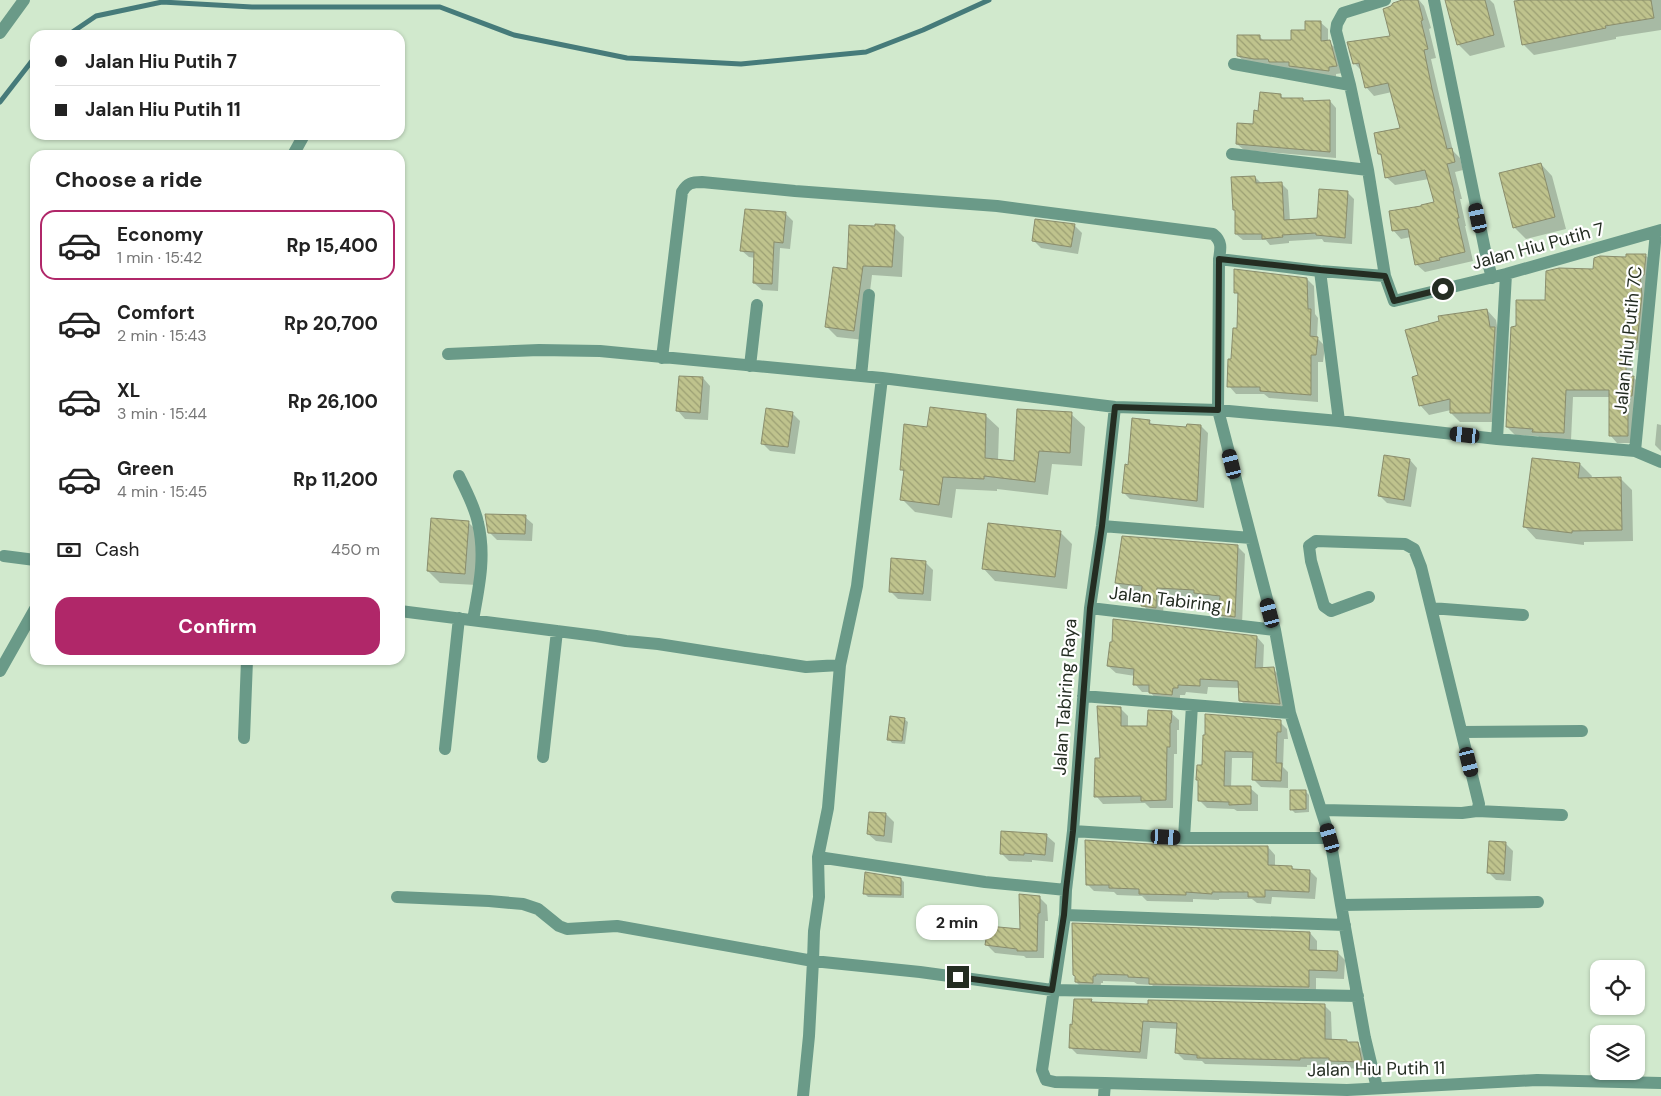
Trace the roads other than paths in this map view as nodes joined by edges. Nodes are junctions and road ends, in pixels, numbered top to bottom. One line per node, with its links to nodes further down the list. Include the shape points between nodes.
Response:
1 (24, 0): 4 (street)
2 (1385, 0): 6 (street, via 1343,13 1336,24)
3 (1434, 0): 14 (street)
4 (0, 33)
5 (1234, 64): 6 (street)
6 (1350, 85): 8 (street)
7 (1232, 154): 8 (street)
8 (1368, 170): 13 (street)
9 (1659, 231): 12 (street, Jalan Hiu Putih 7); 26 (street, Jalan Hiu Putih 7C)
10 (1219, 259): 11 (street); 18 (street, via 1221,246 1219,238 1213,234 997,206 691,182 682,192); 23 (street)
11 (1320, 270): 13 (street); 24 (street)
12 (1506, 274): 14 (street, Jalan Hiu Putih 7); 25 (street)
13 (1385, 276): 14 (street, Jalan Hiu Putih 7, via 1394,301)
14 (1492, 278)
15 (869, 295): 20 (street)
16 (757, 304): 19 (street)
17 (448, 354): 18 (street, via 539,350)
18 (662, 358): 19 (street)
19 (750, 366): 20 (street)
20 (861, 376): 21 (street)
21 (882, 378): 22 (street); 44 (street, via 857,586)
22 (1115, 407): 23 (street); 29 (street, Jalan Tabiring Raya)
23 (1218, 410): 24 (street); 30 (street)
24 (1339, 421): 25 (street)
25 (1497, 438): 26 (street)
26 (1635, 451): 27 (street)
27 (1661, 462)
28 (459, 476): 40 (street, via 478,521 482,544)
29 (1102, 526): 30 (street); 34 (street, Jalan Tabiring Raya)
30 (1251, 538): 41 (street)
31 (4, 556): 32 (street)
32 (30, 559)
33 (1369, 598): 35 (street, via 1331,611 1324,606 1309,546 1316,541 1405,544 1414,549)
34 (1090, 608): 41 (street, Jalan Tabiring I); 46 (street, Jalan Tabiring Raya)
35 (1431, 608): 37 (street); 50 (street)
36 (405, 612): 39 (street)
37 (1523, 615)
38 (30, 618): 45 (street)
39 (459, 618): 40 (street); 52 (street)
40 (473, 620): 42 (street)
41 (1275, 630): 48 (street)
42 (558, 631): 44 (street, via 806,667); 53 (street)
43 (247, 665): 51 (street)
44 (840, 665): 60 (street, via 828,808)
45 (0, 671)
46 (1083, 696): 47 (street); 57 (street, Jalan Tabiring Raya)
47 (1192, 705): 48 (street); 58 (street)
48 (1290, 713): 54 (street)
49 (1582, 731): 50 (street)
50 (1462, 732): 55 (street, via 1479,804)
51 (244, 738)
52 (445, 749)
53 (543, 757)
54 (1322, 810): 55 (street); 59 (street)
55 (1477, 811): 56 (street)
56 (1562, 815)
57 (1073, 831): 58 (street); 61 (street, Jalan Tabiring Raya)
58 (1184, 838): 59 (street)
59 (1330, 838): 64 (street)
60 (818, 857): 61 (street, via 985,882); 67 (street, via 819,897)
61 (1066, 890): 65 (street, Jalan Tabiring Raya)
62 (397, 898): 67 (street, via 523,904 538,909 567,929 617,926)
63 (1538, 902): 64 (street)
64 (1341, 905): 66 (street)
65 (1064, 915): 66 (street); 68 (street, Jalan Tabiring Raya)
66 (1344, 925): 69 (street)
67 (813, 961): 68 (street); 74 (street)
68 (1052, 990): 69 (street); 72 (street, Jalan Tabiring Raya, via 1042,1070 1046,1080)
69 (1358, 996): 71 (street)
70 (1661, 1082): 71 (street, Jalan Hiu Putih 11, via 1538,1080)
71 (1377, 1088): 73 (street, Jalan Hiu Putih 11)
72 (1104, 1090): 73 (street, Jalan Hiu Putih 11)
73 (1204, 1091)
74 (802, 1096)

